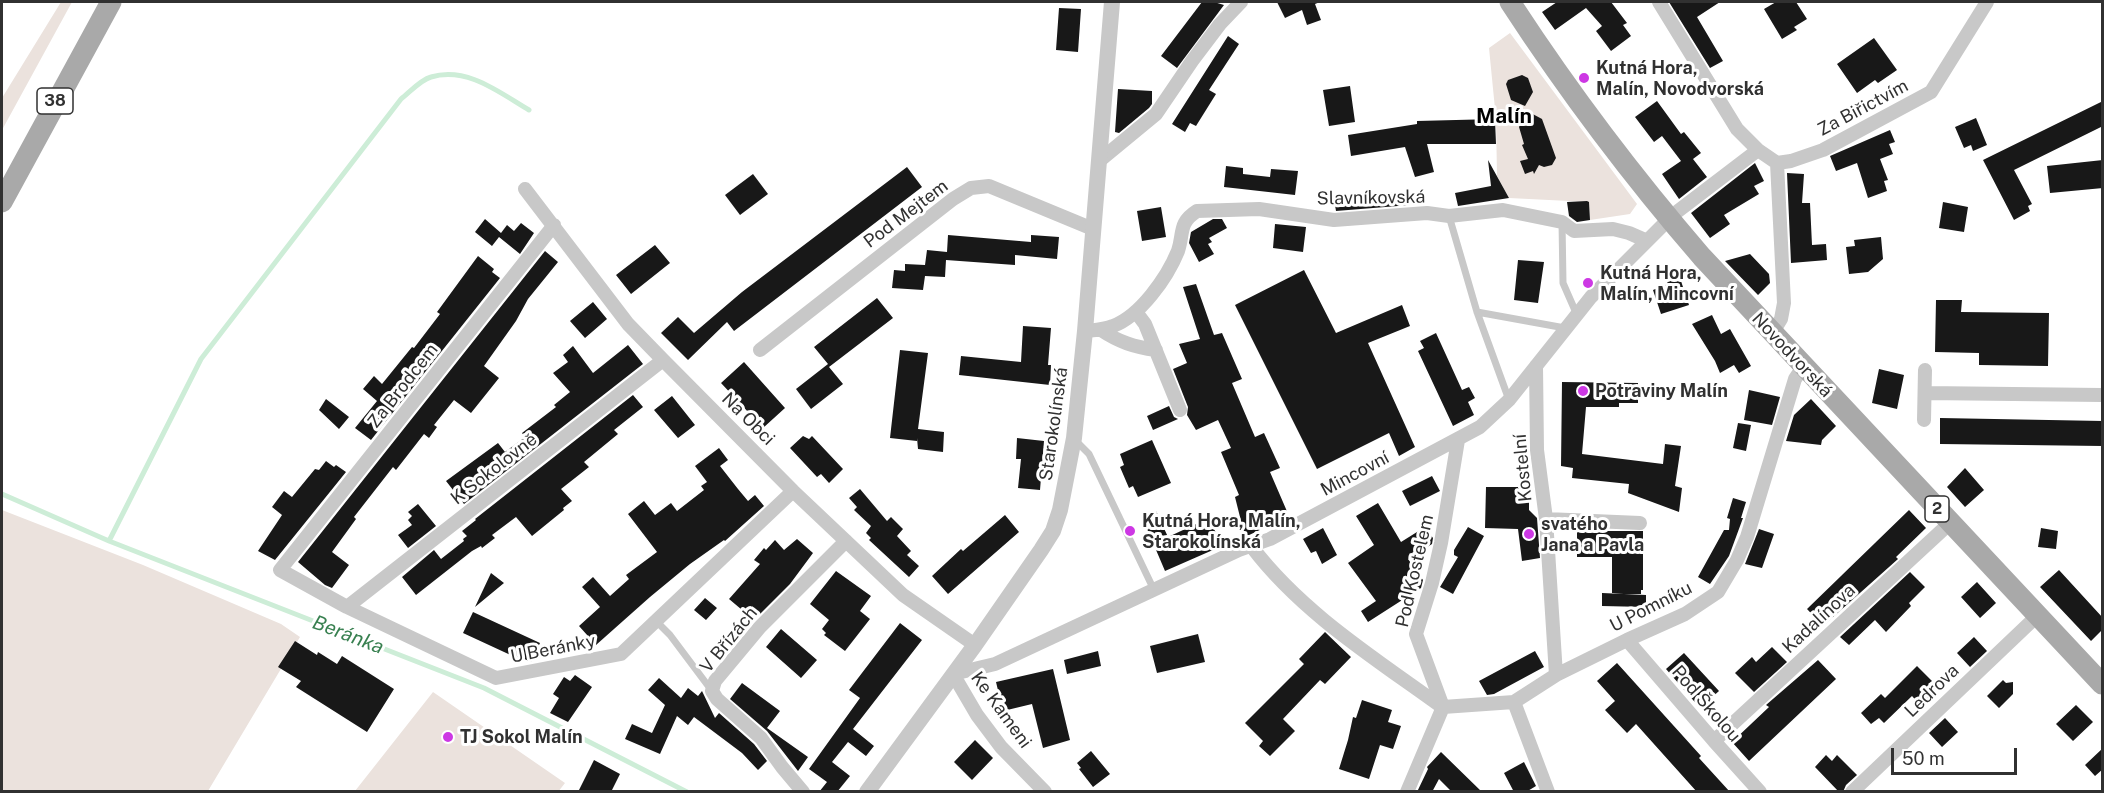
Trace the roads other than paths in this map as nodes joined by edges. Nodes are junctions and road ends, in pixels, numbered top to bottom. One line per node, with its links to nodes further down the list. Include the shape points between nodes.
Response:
1 (111, 2): 11 (main road, 38)
2 (1112, 2): 8 (street, Starokolínská)
3 (1241, 2): 8 (street, via 1199,51 1156,114)
4 (1510, 2): 12 (main road, Novodvorská / 2, via 1595,125)
5 (1659, 2): 7 (street, via 1737,129)
6 (1987, 2): 9 (street, Za Biřictvím, via 1931,92 1823,150)
7 (1758, 150): 9 (street); 12 (street)
8 (1099, 161): 16 (street, Starokolínská)
9 (1777, 163): 23 (street, via 1784,303)
10 (525, 189): 15 (street, Na Obci)
11 (2, 202)
12 (1673, 215): 17 (street, Mincovní); 23 (main road, Novodvorská / 2)
13 (1449, 216): 14 (street, Slavníkovská, via 1503,210); 18 (street, Slavníkovská, via 1427,213 1334,220 1259,209 1197,211 1182,228 1179,249 1168,270); 19 (lane)
14 (1562, 222): 17 (street, Slavníkovská, via 1574,231 1613,229); 20 (lane, via 1563,282)
15 (554, 225): 26 (street, Na Obci, via 628,324); 43 (street, Za Brodcem)
16 (1094, 229): 22 (street, Starokolínská); 24 (street, Pod Mejtem, via 989,186 971,188)
17 (1646, 240): 20 (street, Mincovní)
18 (1136, 312): 22 (street, Slavníkovská, via 1114,326); 25 (street)
19 (1477, 312): 21 (lane); 32 (lane)
20 (1577, 315): 21 (street, Mincovní)
21 (1566, 328): 27 (street, Mincovní)
22 (1093, 330): 25 (street, via 1123,343); 35 (street, Starokolínská)
23 (1772, 334): 28 (main road, Novodvorská / 2)
24 (760, 350)
25 (1156, 350): 33 (street)
26 (663, 360): 37 (street, Na Obci); 45 (street, K Sokolovně)
27 (1536, 366): 32 (street, Mincovní); 38 (street, Kostelní, via 1537,450)
28 (1803, 367): 40 (main road, Novodvorská / 2); 48 (street, U Pomníku, via 1795,379 1748,537 1718,592 1685,614)
29 (1925, 370): 30 (street)
30 (1925, 393): 31 (street); 34 (street)
31 (2103, 395)
32 (1509, 400): 36 (street, Mincovní, via 1480,427)
33 (1180, 410)
34 (1924, 420)
35 (1074, 438): 44 (lane, via 1089,454); 49 (street, Starokolínská, via 1053,531)
36 (1458, 440): 42 (street, Mincovní); 55 (street, Pod Kostelem, via 1442,543 1416,634)
37 (794, 491): 41 (street, Na Obci); 47 (street, U Beránky)
38 (1546, 519): 39 (street); 51 (street, Kostelní)
39 (1640, 523)
40 (1950, 523): 46 (main road, Novodvorská / 2); 56 (street, Kadalínova)
41 (846, 541): 49 (street, Na Obci, via 903,595); 53 (street, V Břízách, via 760,627 715,681)
42 (1252, 547): 44 (street, Mincovní); 55 (street, via 1304,602 1353,643)
43 (280, 570): 45 (street, U Beránky)
44 (1154, 590): 50 (street, Mincovní, via 995,664)
45 (347, 607): 47 (street, U Beránky, via 496,678 621,654)
46 (2037, 616): 52 (main road, Novodvorská / 2); 63 (street, Ledrova)
47 (656, 621): 53 (lane)
48 (1627, 640): 51 (street, U Pomníku); 56 (street, Pod Školou)
49 (975, 645): 50 (street, Starokolínská)
50 (953, 674): 58 (street, Starokolínská); 59 (street, Ke Kameni, via 1001,747)
51 (1556, 675): 54 (street, U Pomníku)
52 (2103, 684)
53 (712, 691): 57 (street, V Břízách, via 761,738)
54 (1514, 702): 55 (street, U Pomníku); 61 (street)
55 (1443, 707): 60 (street)
56 (1713, 741): 62 (street, Pod Školou)
57 (803, 792)
58 (867, 792)
59 (1045, 792)
60 (1407, 792)
61 (1548, 792)
62 (1760, 792)
63 (1852, 792)

